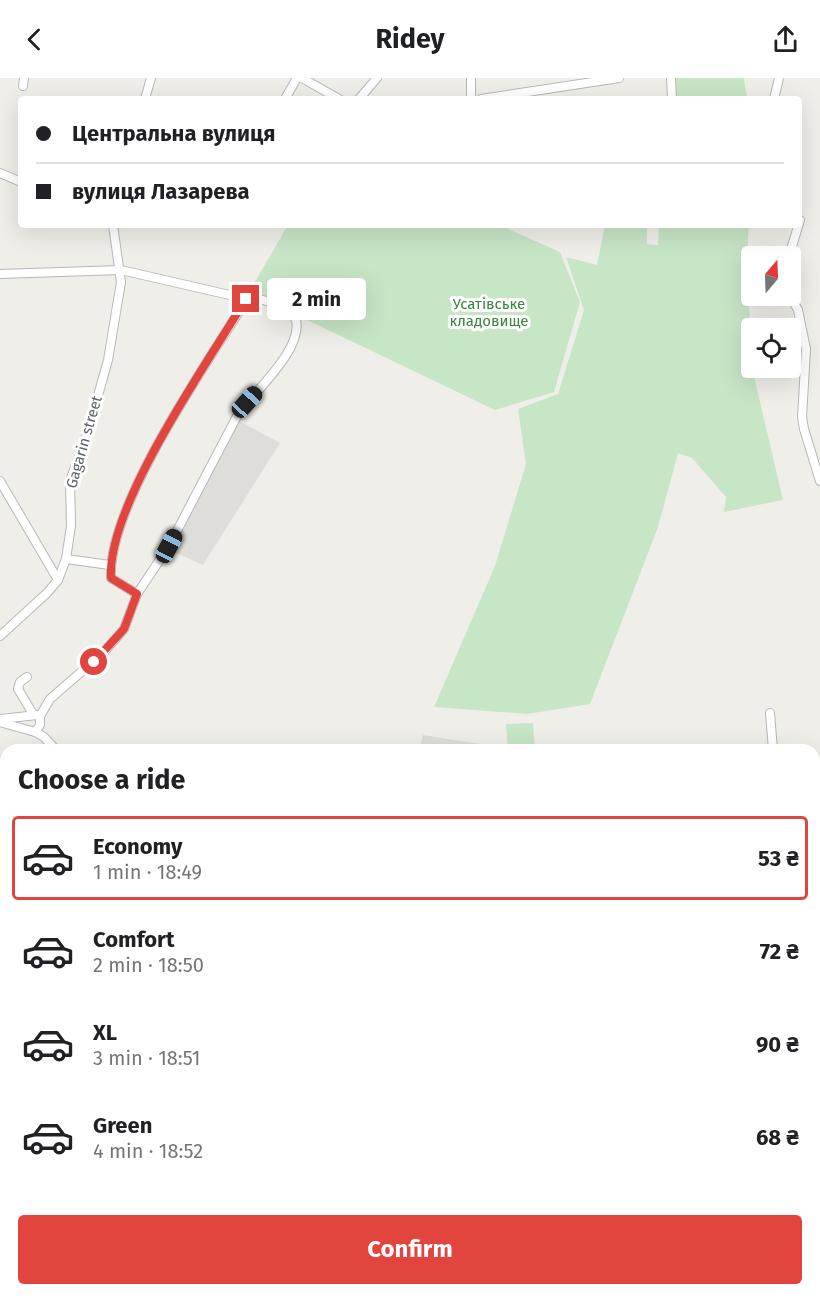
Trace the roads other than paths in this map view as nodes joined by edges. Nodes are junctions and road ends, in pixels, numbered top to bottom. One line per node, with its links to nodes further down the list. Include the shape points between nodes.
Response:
1 (151, 78): 9 (street)
2 (297, 78): 10 (street)
3 (302, 78): 11 (street)
4 (377, 78): 12 (street)
5 (471, 78): 13 (street)
6 (619, 78): 14 (street)
7 (671, 78): 15 (street)
8 (779, 78): 16 (street)
9 (146, 96)
10 (287, 96)
11 (334, 96)
12 (362, 96)
13 (471, 96)
14 (501, 96)
15 (672, 96)
16 (775, 96)
17 (0, 173): 18 (street)
18 (18, 181)
19 (114, 228): 22 (street, Gagarin street)
20 (800, 228): 21 (street)
21 (790, 246)
22 (121, 270): 23 (street); 24 (street); 28 (street, Gagarin street, via 108,360 70,481 71,526)
23 (0, 274)
24 (246, 299): 29 (street, via 145,469); 31 (street, via 256,298 288,311 296,320 296,333 277,372 236,418 169,546)
25 (796, 306): 27 (street, via 806,344 802,417)
26 (0, 481): 30 (street)
27 (820, 481)
28 (66, 559): 29 (street); 30 (street, Gagarin street)
29 (110, 565): 31 (street, via 111,578)
30 (58, 580): 32 (street, Gagarin street)
31 (137, 594): 35 (street, via 129,621 114,642 56,692)
32 (0, 636)
33 (27, 677): 35 (street, via 18,689)
34 (770, 713): 39 (street)
35 (37, 715): 36 (street); 37 (street)
36 (0, 720): 37 (street)
37 (38, 729): 38 (street)
38 (51, 744)
39 (773, 744)

